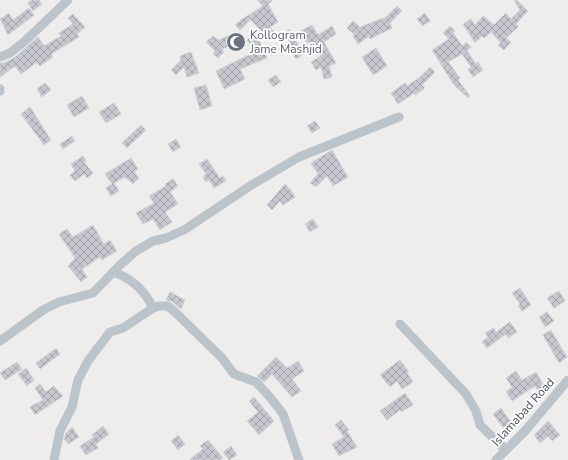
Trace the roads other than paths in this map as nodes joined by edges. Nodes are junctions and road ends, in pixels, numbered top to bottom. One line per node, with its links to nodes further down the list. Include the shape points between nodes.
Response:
1 (68, 0): 2 (street, via 10,53)
2 (0, 57)
3 (399, 117): 4 (street, via 299,157 184,230 153,241 136,251)
4 (113, 272): 5 (street, via 123,275 139,288); 7 (street, via 93,293 54,305)
5 (153, 308): 10 (street, via 123,328 110,332 88,361 78,380 72,407 60,431); 11 (street, via 168,306 234,374 256,382 283,414)
6 (400, 324): 9 (street, via 466,394 476,411 480,425)
7 (0, 340)
8 (568, 380): 9 (street, Islamabad Road)
9 (506, 450): 12 (street, Islamabad Road)
10 (54, 460)
11 (299, 460)
12 (496, 460)

